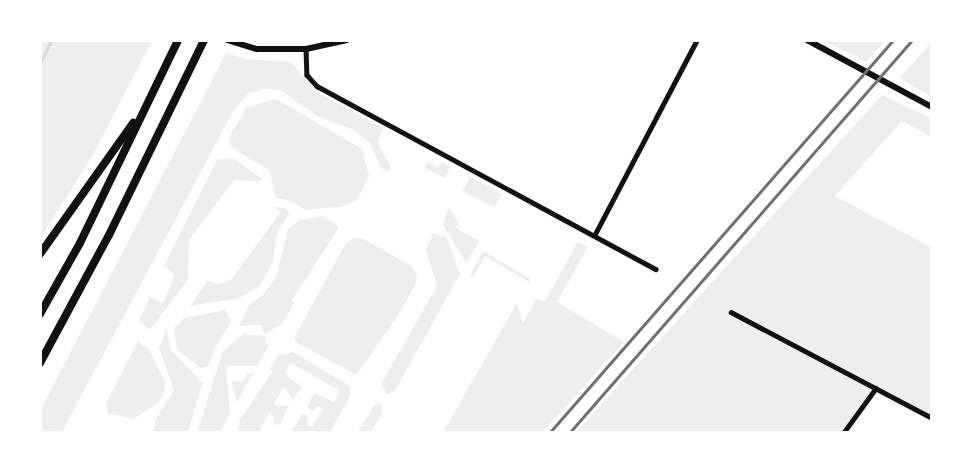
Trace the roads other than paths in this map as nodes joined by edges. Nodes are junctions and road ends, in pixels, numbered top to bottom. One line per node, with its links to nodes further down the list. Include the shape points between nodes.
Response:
1 (178, 40): 8 (highway)
2 (227, 40): 7 (street, via 257,49)
3 (347, 40): 7 (street)
4 (697, 40): 10 (street)
5 (807, 40): 9 (street)
6 (202, 44): 15 (highway, via 109,235)
7 (306, 50): 10 (street, via 307,75 318,86)
8 (157, 84): 11 (highway, via 113,154); 14 (highway)
9 (932, 107)
10 (595, 234): 12 (street)
11 (40, 254)
12 (656, 268)
13 (731, 312): 16 (street)
14 (40, 315)
15 (40, 363)
16 (876, 388): 17 (street); 18 (street)
17 (932, 418)
18 (844, 432)

